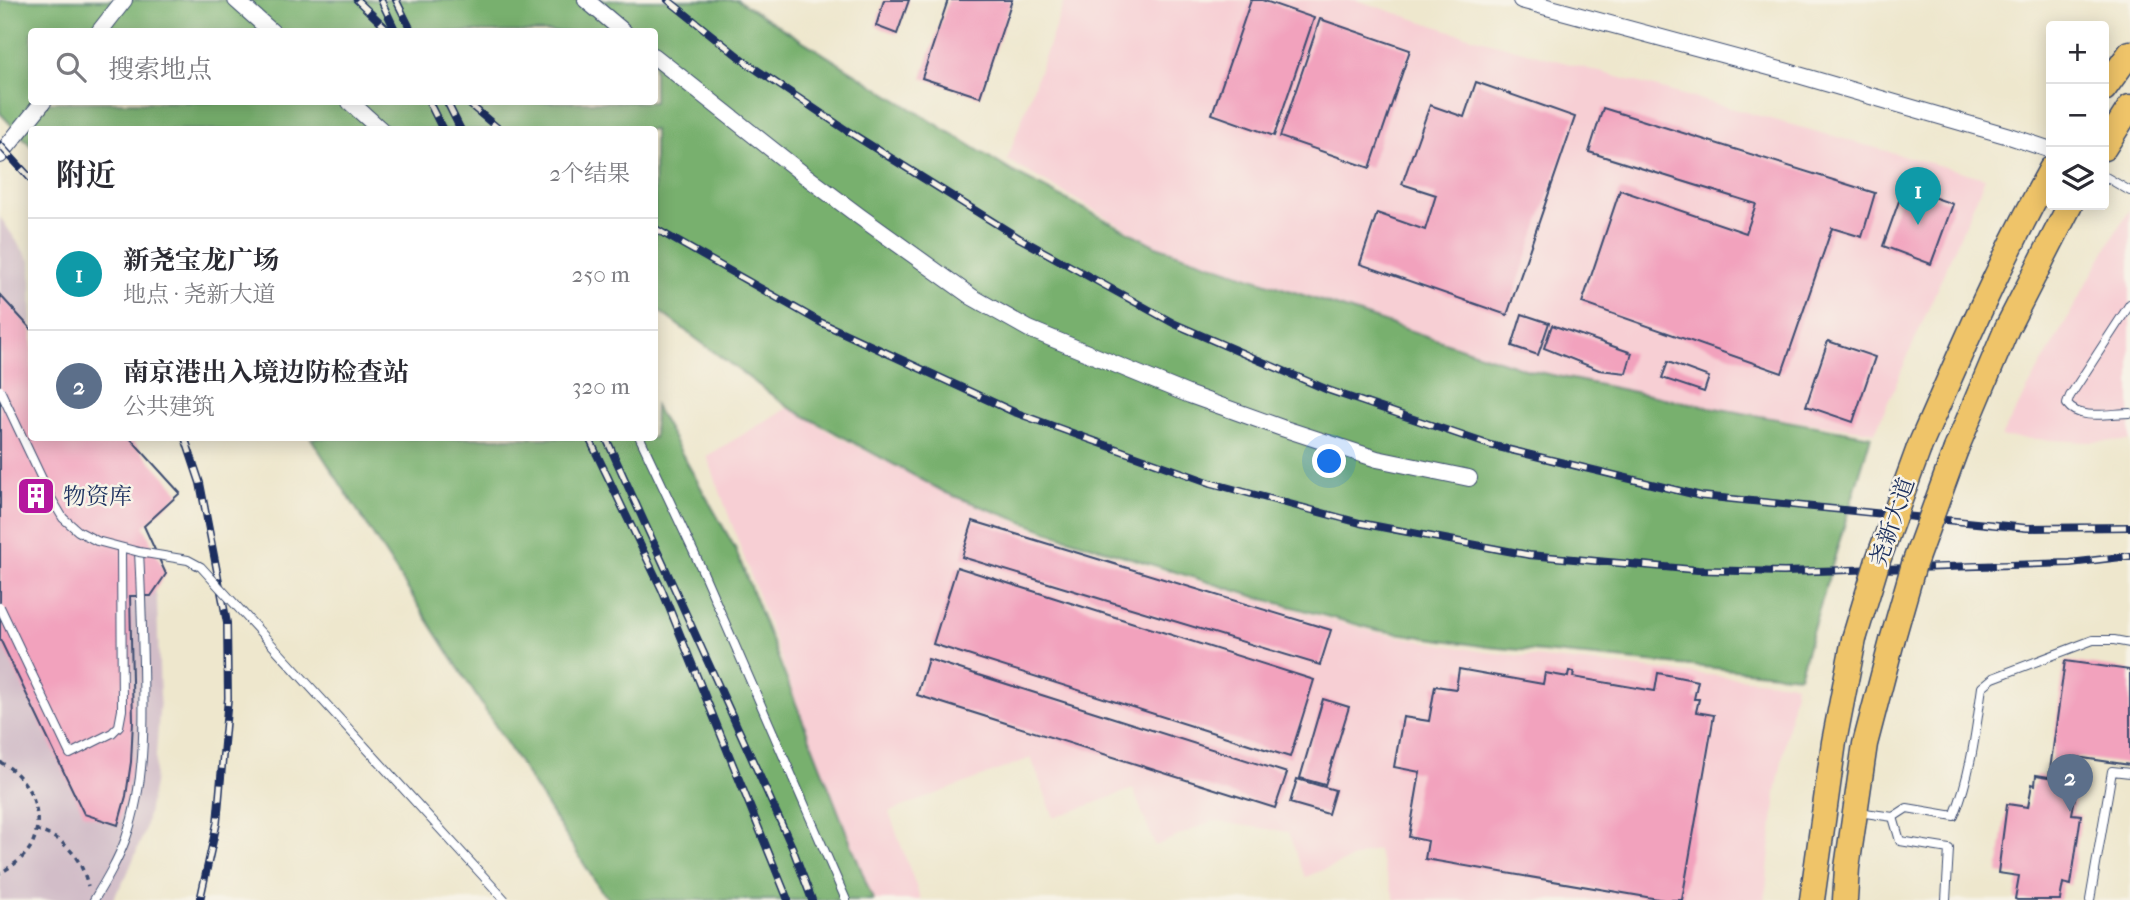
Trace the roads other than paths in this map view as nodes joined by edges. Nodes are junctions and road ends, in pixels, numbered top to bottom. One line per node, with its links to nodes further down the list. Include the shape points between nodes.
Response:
1 (124, 0): 5 (street)
2 (236, 0): 6 (street)
3 (586, 0): 7 (street)
4 (1521, 0): 16 (street)
5 (102, 28)
6 (268, 28)
7 (619, 28)
8 (2130, 53): 10 (main road)
9 (658, 59): 26 (street, via 859,216 972,297 1029,329 1190,396 1282,428 1377,459)
10 (2108, 84)
11 (41, 105): 17 (street)
12 (353, 105): 14 (street)
13 (2130, 107): 15 (main road)
14 (377, 126)
15 (2105, 147)
16 (2046, 148)
17 (0, 155)
18 (2046, 178): 37 (main road, 尧新大道, bridge, via 1975,320 1919,448 1878,559 1854,639 1834,742)
19 (2109, 179): 20 (lane)
20 (2130, 191)
21 (2067, 210): 32 (main road, 尧新大道, bridge, via 2007,328 1914,564 1866,744)
22 (2130, 304): 24 (lane, via 2067,404 2082,414)
23 (0, 390): 27 (lane, bridge, via 63,518 97,541)
24 (2130, 413)
25 (641, 441): 36 (lane)
26 (1469, 478)
27 (121, 548): 28 (lane, bridge); 29 (lane, bridge, via 119,726 70,754)
28 (139, 552): 34 (lane, via 142,764 126,840); 35 (lane, bridge, via 201,566)
29 (0, 607)
30 (2130, 643): 33 (lane, via 2093,640 1993,678 1982,687 1973,750 1954,816 1907,808)
31 (2130, 773): 40 (lane, via 2112,771)
32 (1855, 811): 33 (lane); 38 (main road, 尧新大道)
33 (1893, 817): 39 (lane, via 1900,841 1950,849)
34 (94, 900)
35 (505, 900)
36 (846, 900)
37 (1812, 900)
38 (1845, 900)
39 (1946, 900)
40 (2090, 900)

